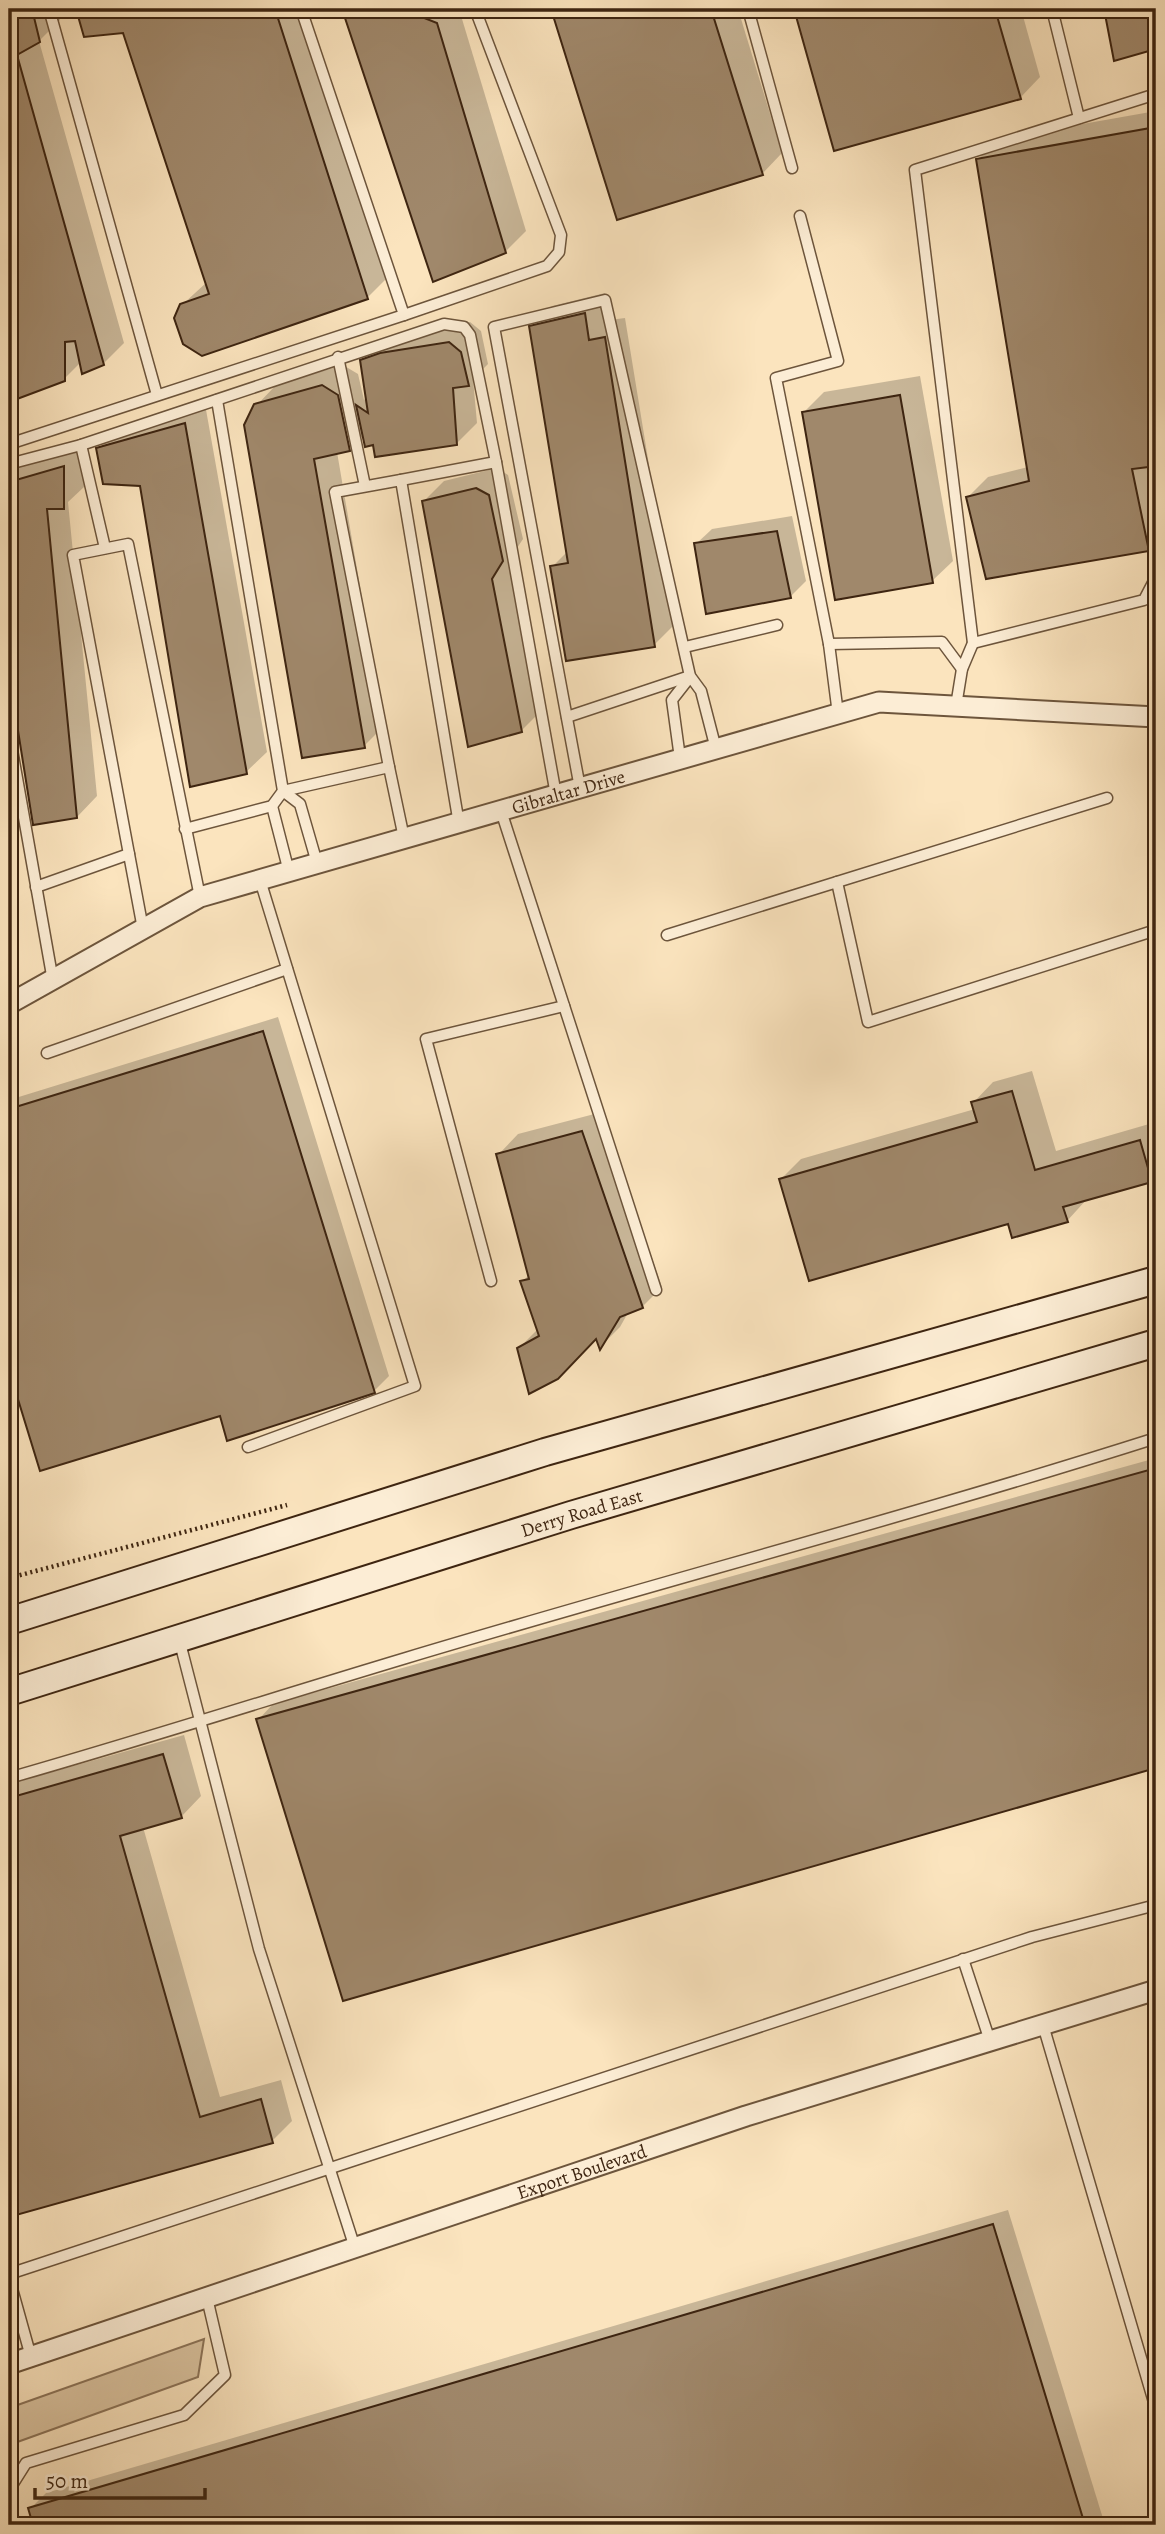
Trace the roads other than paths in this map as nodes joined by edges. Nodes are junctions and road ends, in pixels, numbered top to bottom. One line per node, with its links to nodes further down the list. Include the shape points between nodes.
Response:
1 (49, 9): 12 (lane)
2 (301, 9): 10 (lane)
3 (475, 9): 10 (lane, via 561,235 559,252 547,266)
4 (748, 9): 8 (lane)
5 (1052, 9): 7 (lane)
6 (1156, 94): 7 (lane)
7 (1079, 118): 23 (lane, via 915,170)
8 (792, 168)
9 (800, 216): 24 (lane, via 838,361 776,378)
10 (404, 315): 12 (lane)
11 (338, 357): 13 (lane); 16 (lane, via 444,324 464,327 474,348); 19 (lane)
12 (157, 395): 14 (lane)
13 (217, 400): 15 (lane); 37 (lane)
14 (9, 444)
15 (81, 445): 17 (lane); 20 (lane)
16 (496, 462): 18 (lane); 38 (lane)
17 (9, 464)
18 (401, 480): 19 (lane); 42 (lane)
19 (365, 486): 35 (lane, via 335,492)
20 (105, 548): 43 (lane, via 128,544); 45 (lane, via 73,555)
21 (1156, 577): 23 (lane, via 1144,600)
22 (777, 625): 25 (lane)
23 (973, 643): 26 (lane)
24 (829, 644): 26 (lane, via 942,642); 29 (lane)
25 (685, 647): 27 (lane); 31 (lane, via 605,300 494,327)
26 (962, 669): 28 (lane)
27 (690, 676): 31 (lane); 33 (lane, via 701,691); 34 (lane, via 672,700)
28 (956, 706): 29 (street, Gibraltar Drive, via 878,702); 30 (street, Gibraltar Drive)
29 (838, 714): 33 (street, Gibraltar Drive)
30 (1156, 716)
31 (566, 717): 36 (lane)
32 (9, 733): 50 (lane)
33 (716, 749): 34 (street, Gibraltar Drive)
34 (680, 758): 36 (street, Gibraltar Drive)
35 (389, 767): 37 (lane); 44 (lane)
36 (580, 788): 38 (street, Gibraltar Drive)
37 (283, 791): 40 (lane); 46 (lane, via 300,804)
38 (556, 795): 41 (street, Gibraltar Drive)
39 (1107, 798): 49 (lane)
40 (272, 806): 43 (lane); 47 (lane)
41 (501, 811): 42 (street, Gibraltar Drive); 58 (lane)
42 (459, 824): 44 (street, Gibraltar Drive)
43 (185, 829): 51 (lane)
44 (404, 838): 46 (street, Gibraltar Drive)
45 (129, 853): 50 (lane); 52 (lane)
46 (317, 863): 47 (street, Gibraltar Drive)
47 (289, 872): 48 (street, Gibraltar Drive)
48 (260, 880): 51 (street, Gibraltar Drive); 55 (lane)
49 (837, 882): 53 (lane, via 868,1022); 54 (lane)
50 (36, 887): 56 (lane)
51 (200, 897): 52 (street, Gibraltar Drive)
52 (143, 930): 56 (street, Gibraltar Drive)
53 (1156, 930)
54 (667, 935)
55 (287, 968): 59 (lane); 65 (lane, via 415,1386)
56 (53, 981): 57 (street, Gibraltar Drive)
57 (9, 1004)
58 (564, 1006): 61 (lane, via 426,1039); 62 (lane)
59 (47, 1053)
60 (1156, 1280): 66 (main road, via 545,1452)
61 (491, 1281)
62 (656, 1290)
63 (1156, 1343): 67 (main road, Derry Road East, via 584,1511)
64 (1156, 1438): 69 (lane, via 977,1495 405,1658)
65 (248, 1447)
66 (9, 1621)
67 (178, 1638): 68 (main road, Derry Road East); 69 (lane)
68 (9, 1692)
69 (201, 1723): 70 (lane); 76 (lane, via 259,1949)
70 (9, 1778)
71 (1156, 1905): 72 (lane)
72 (963, 1959): 75 (lane); 76 (lane)
73 (1156, 1990): 74 (street, Export Boulevard)
74 (1043, 2025): 75 (street, Export Boulevard); 82 (lane)
75 (990, 2041): 77 (street, Export Boulevard, via 746,2116)
76 (328, 2169): 77 (lane); 78 (lane)
77 (355, 2248): 79 (street, Export Boulevard)
78 (9, 2276): 80 (lane)
79 (206, 2298): 80 (street, Export Boulevard); 83 (lane, via 225,2375 201,2399 184,2415 26,2463)
80 (31, 2357): 81 (street, Export Boulevard)
81 (9, 2364)
82 (1156, 2409)
83 (9, 2490)

